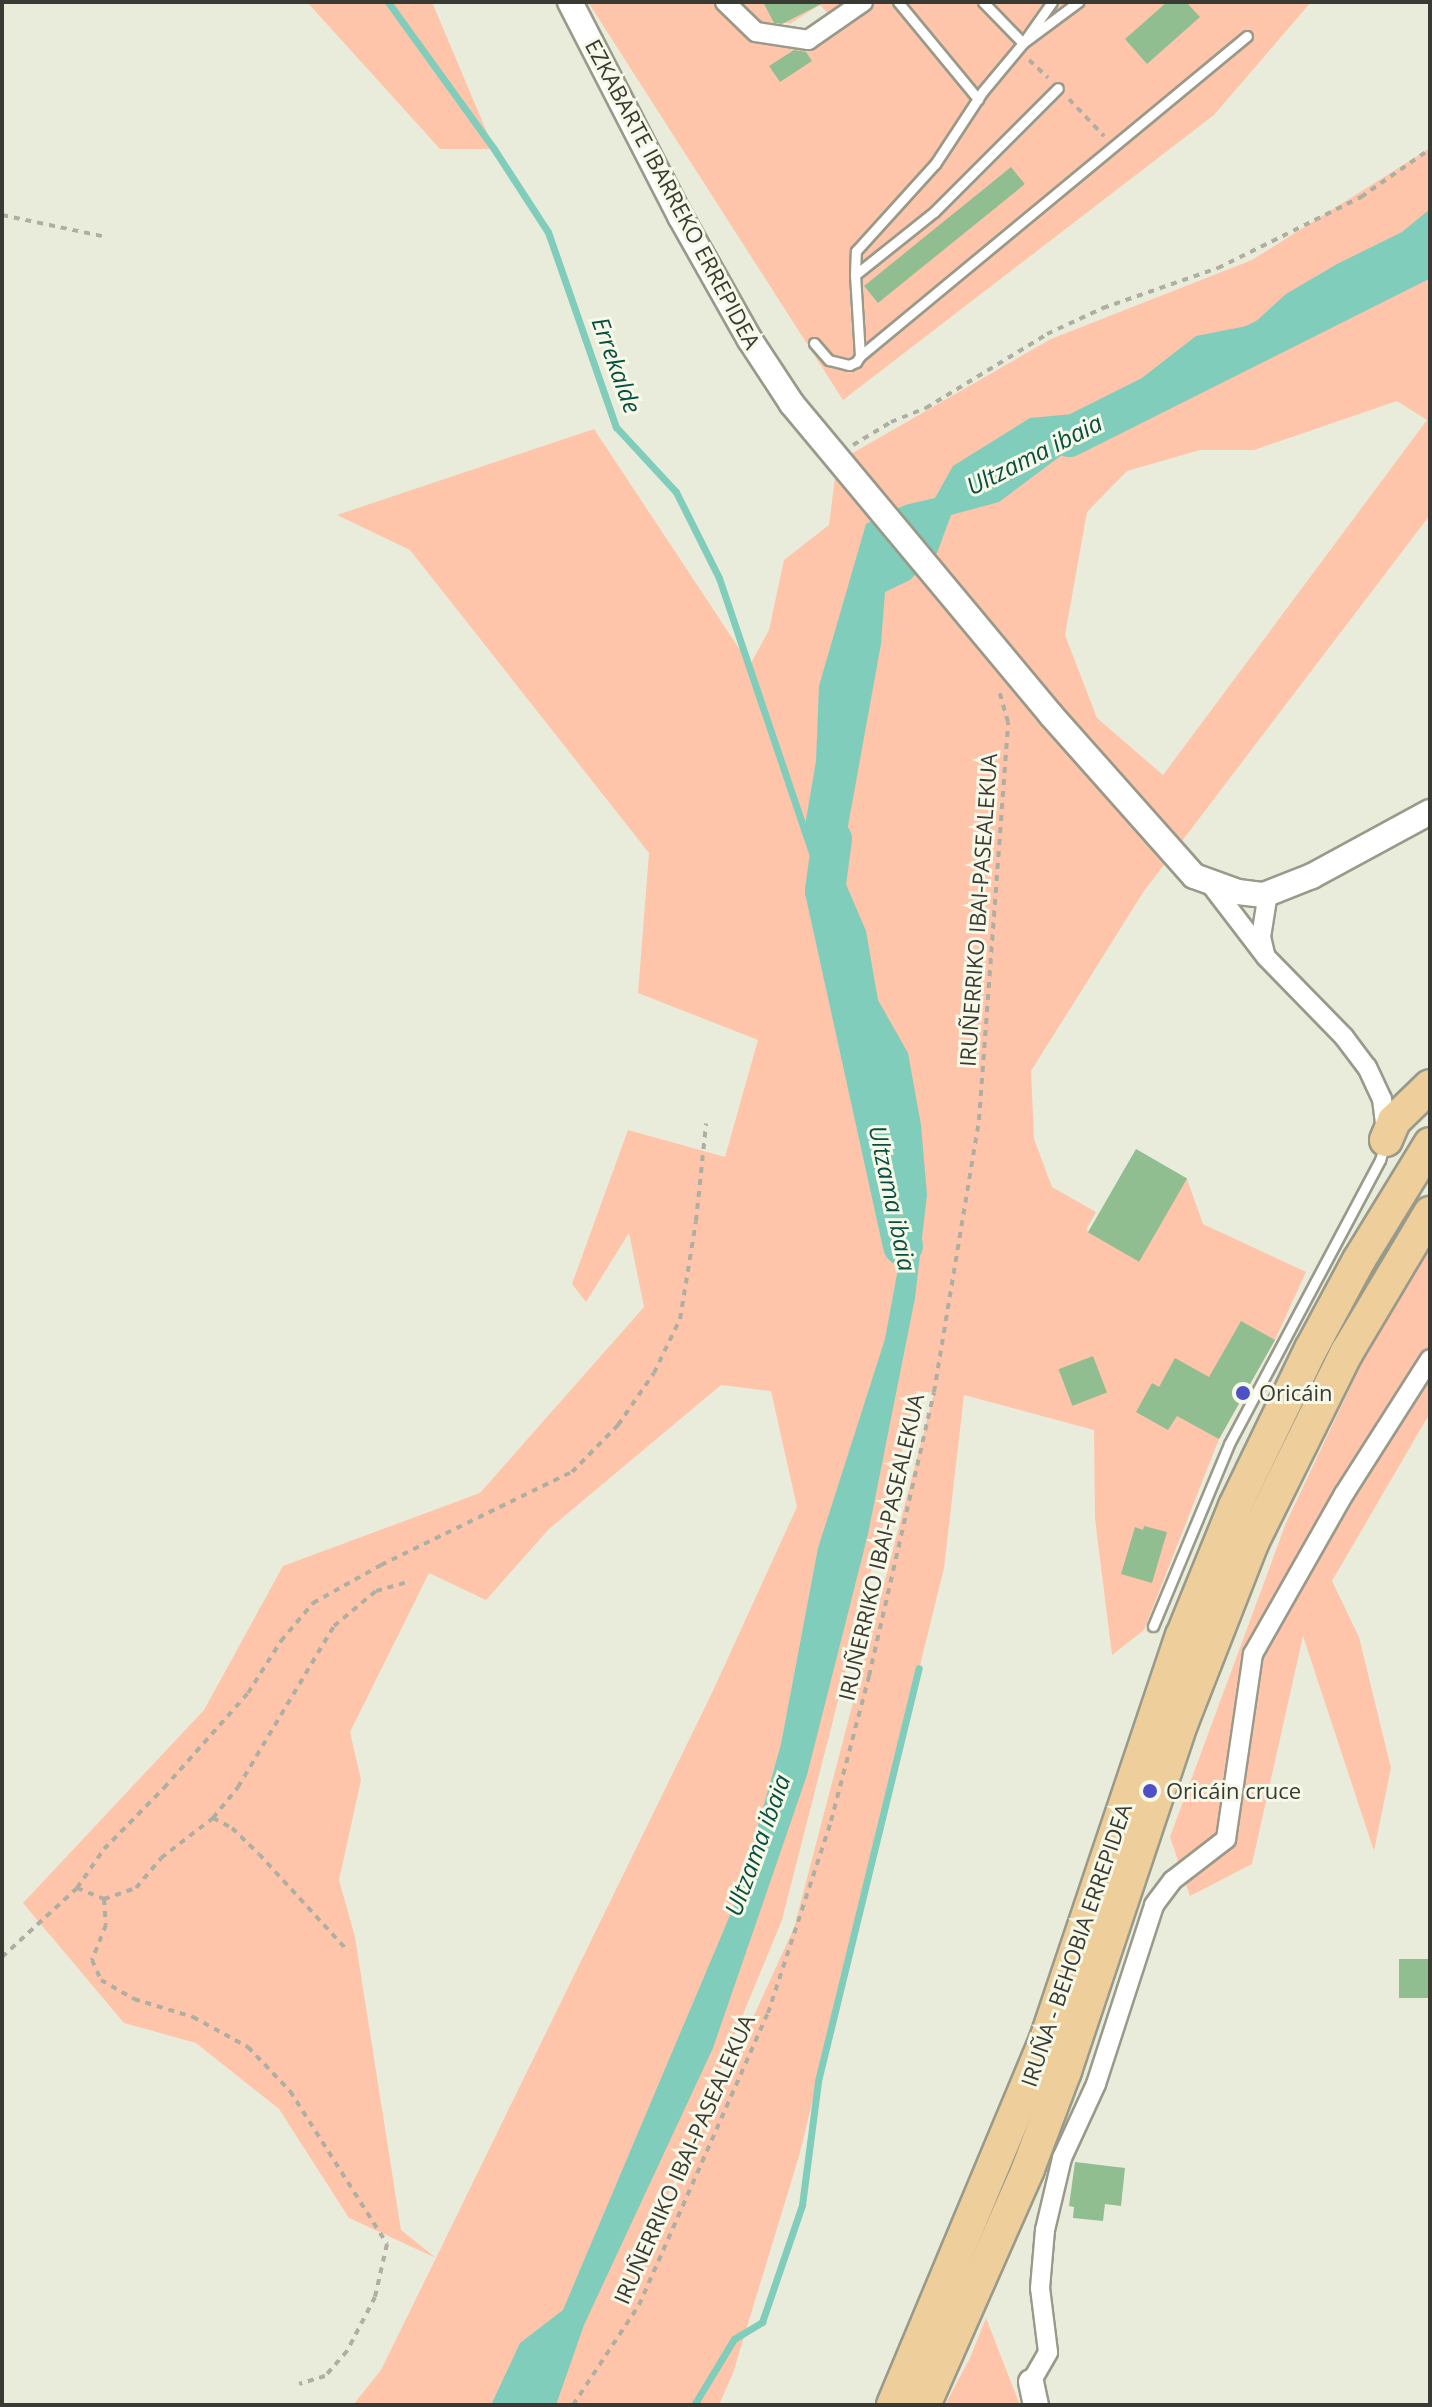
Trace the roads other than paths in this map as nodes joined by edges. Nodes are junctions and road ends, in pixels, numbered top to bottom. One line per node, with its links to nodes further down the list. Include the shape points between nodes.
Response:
1 (570, 2): 16 (street, EZKABARTE IBARREKO ERREPIDEA, via 680,216 792,404 1168,850)
2 (725, 2): 3 (street, via 756,32 808,40)
3 (863, 2)
4 (898, 2): 11 (lane)
5 (983, 2): 9 (lane)
6 (1052, 2): 9 (lane)
7 (1078, 2): 9 (lane)
8 (1247, 36): 14 (lane)
9 (1020, 46): 11 (lane)
10 (1058, 88): 12 (lane, via 934,212)
11 (978, 99): 12 (lane, via 935,164 856,251)
12 (855, 275): 14 (lane)
13 (814, 343): 14 (lane, via 820,353 841,364 849,365)
14 (860, 356)
15 (1430, 812): 17 (street, via 1312,876)
16 (1211, 885): 17 (street); 18 (street)
17 (1268, 893): 18 (street, via 1261,937)
18 (1266, 957): 20 (street, via 1367,1067 1382,1099)
19 (1430, 1086): 20 (highway, via 1394,1121)
20 (1386, 1140): 24 (lane, via 1229,1444)
21 (1430, 1144): 26 (highway, IRUÑA - BEHOBIA ERREPIDEA, via 1339,1298 1235,1506 1182,1636 1046,2039)
22 (1430, 1213): 27 (highway, IRUÑA - BEHOBIA ERREPIDEA, via 1347,1352 1253,1541 1182,1722 1028,2169)
23 (1430, 1359): 25 (street, via 1344,1494 1253,1654 1226,1839 1173,1880 1154,1905 1096,2084 1062,2158 1045,2230 1040,2288 1048,2352)
24 (1153, 1626)
25 (1033, 2394)
26 (893, 2405)
27 (924, 2405)

